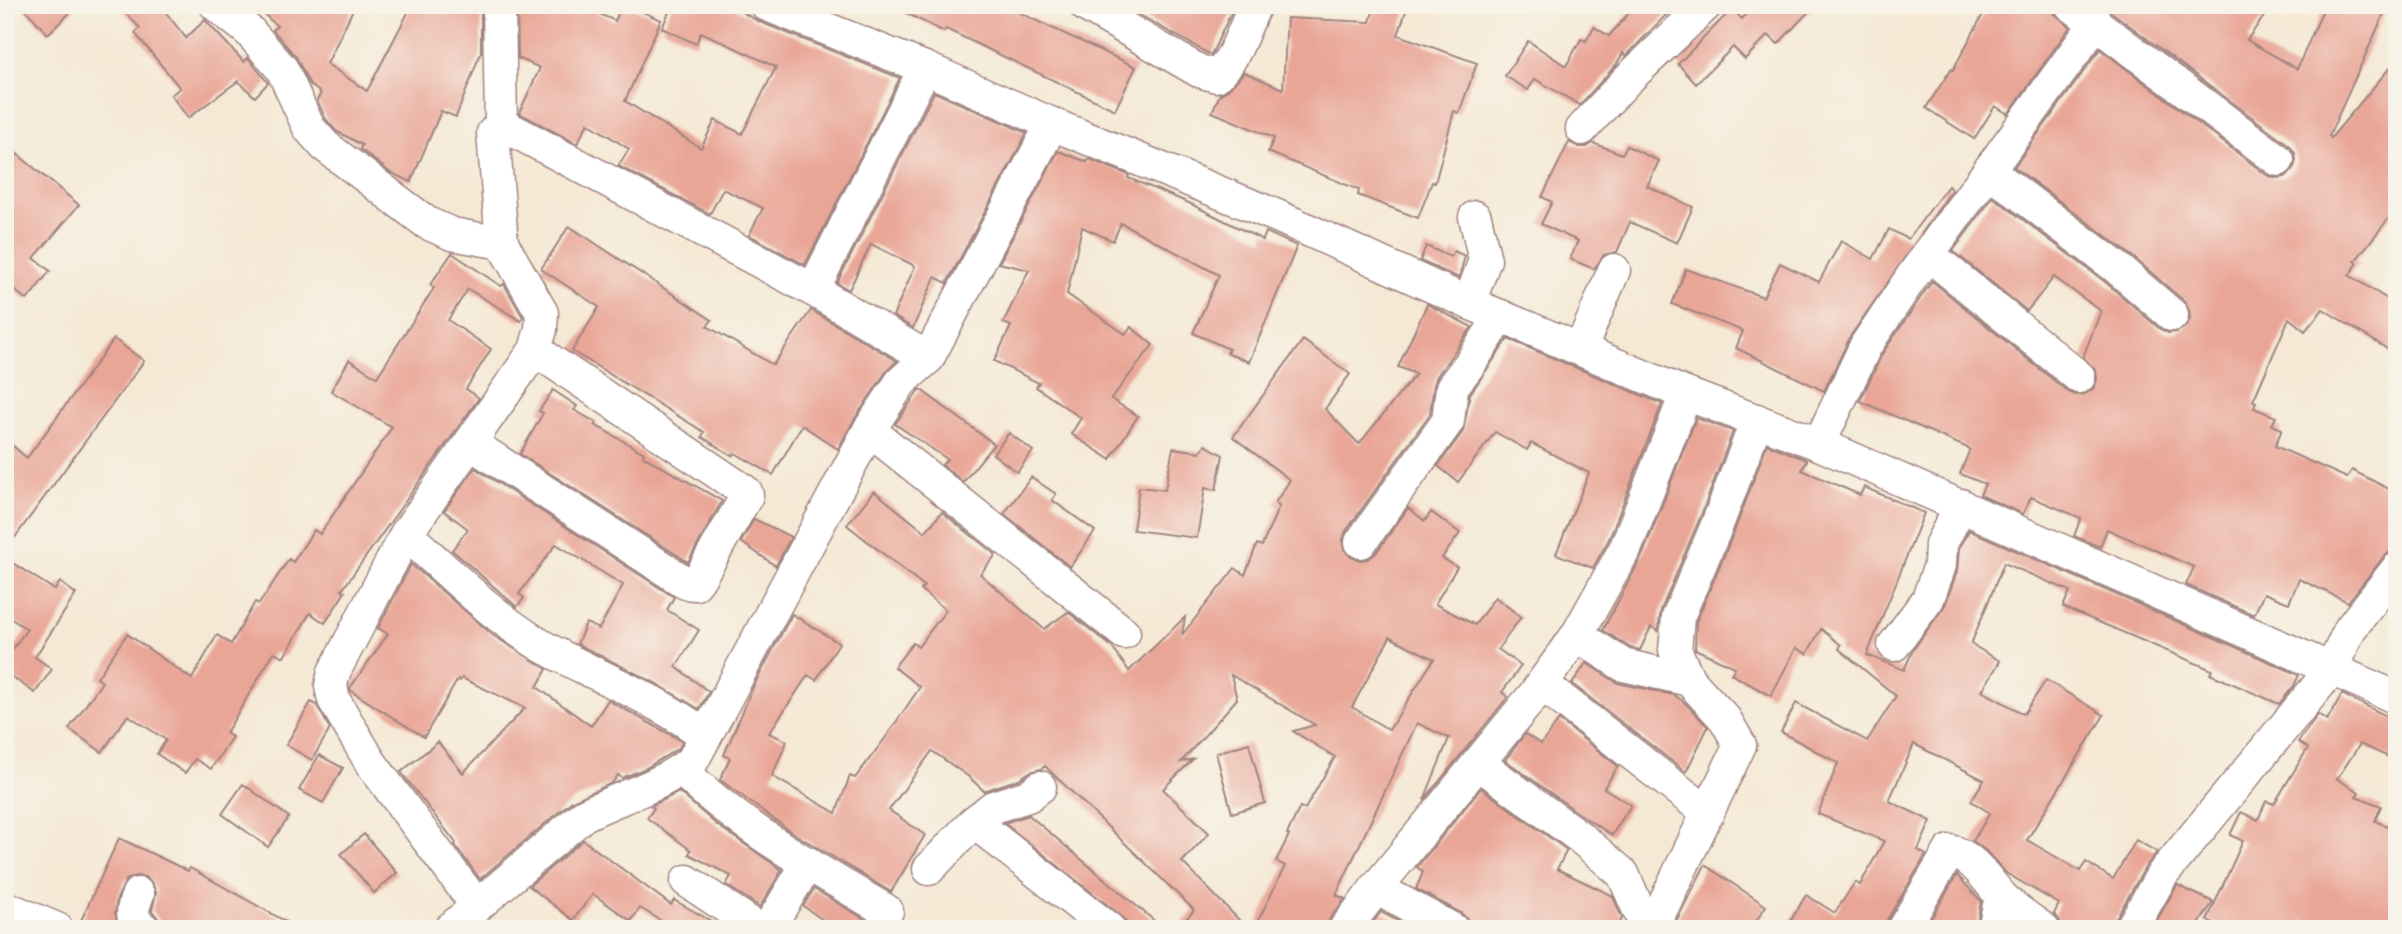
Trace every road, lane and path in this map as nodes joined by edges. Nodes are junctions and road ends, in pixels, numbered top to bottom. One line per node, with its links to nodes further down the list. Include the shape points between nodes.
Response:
1 (216, 5): 15 (street, via 249,31 282,69 309,128 325,146 427,223 452,234)
2 (499, 5): 9 (street)
3 (767, 5): 8 (street)
4 (1085, 5): 5 (street, via 1199,71 1216,76 1228,62)
5 (1255, 5)
6 (1706, 5): 11 (street)
7 (2084, 14): 12 (street); 13 (street)
8 (925, 68): 10 (street); 18 (street)
9 (501, 124): 15 (street, via 493,133); 18 (street)
10 (1052, 124): 19 (street, via 1277,216); 24 (street)
11 (1583, 129)
12 (2278, 159)
13 (1989, 171): 16 (street); 20 (street)
14 (1475, 217): 19 (street, via 1485,260)
15 (502, 243): 23 (street, via 542,313)
16 (1928, 254): 25 (street); 30 (street, via 1866,345)
17 (1614, 270): 22 (street)
18 (813, 290): 24 (street)
19 (1469, 303): 21 (street)
20 (2172, 315)
21 (1501, 316): 22 (street); 33 (street, via 1452,387 1448,421)
22 (1581, 348): 26 (street)
23 (535, 350): 29 (street); 29 (street, via 746,492 699,579 695,584 686,583)
24 (928, 358): 28 (street, via 901,382)
25 (2079, 377)
26 (1686, 394): 27 (street); 36 (street, via 1626,547)
27 (1757, 421): 30 (street); 39 (street, via 1678,617 1675,650)
28 (869, 430): 35 (street); 42 (street)
29 (470, 443): 32 (street)
30 (1819, 444): 31 (street)
31 (1961, 505): 37 (street, via 1941,544 1940,565 1928,599); 38 (street)
32 (406, 534): 42 (street, via 504,621); 54 (street, via 334,672 331,686 334,700 371,763)
33 (1361, 542)
34 (2397, 569): 38 (street, via 2350,629)
35 (1124, 633)
36 (1577, 635): 39 (street, via 1623,665); 40 (street)
37 (1894, 645)
38 (2331, 670): 41 (street); 69 (street, via 2162,875)
39 (1689, 680): 46 (street, via 1725,719 1740,745)
40 (1542, 684): 43 (street); 46 (street)
41 (2397, 698)
42 (706, 736): 44 (street)
43 (1478, 763): 51 (street); 65 (street, via 1623,874)
44 (682, 770): 48 (street, via 726,808); 54 (street, via 584,816)
45 (1040, 787): 47 (street, via 1028,796 993,807)
46 (1708, 813): 65 (street)
47 (974, 822): 49 (street); 62 (street)
48 (808, 863): 56 (street); 61 (street)
49 (929, 869)
50 (687, 881): 60 (street)
51 (1376, 888): 63 (street); 64 (street)
52 (138, 894): 58 (street, via 131,913)
53 (2001, 896): 66 (street, via 1966,858 1950,851); 67 (street); 68 (street)
54 (477, 906): 59 (street)
55 (5, 907): 57 (street)
56 (887, 911)
57 (57, 929)
58 (144, 929)
59 (450, 929)
60 (759, 929)
61 (768, 929)
62 (1109, 929)
63 (1345, 929)
64 (1452, 929)
65 (1650, 929)
66 (1903, 929)
67 (1994, 929)
68 (2043, 929)
69 (2131, 929)

